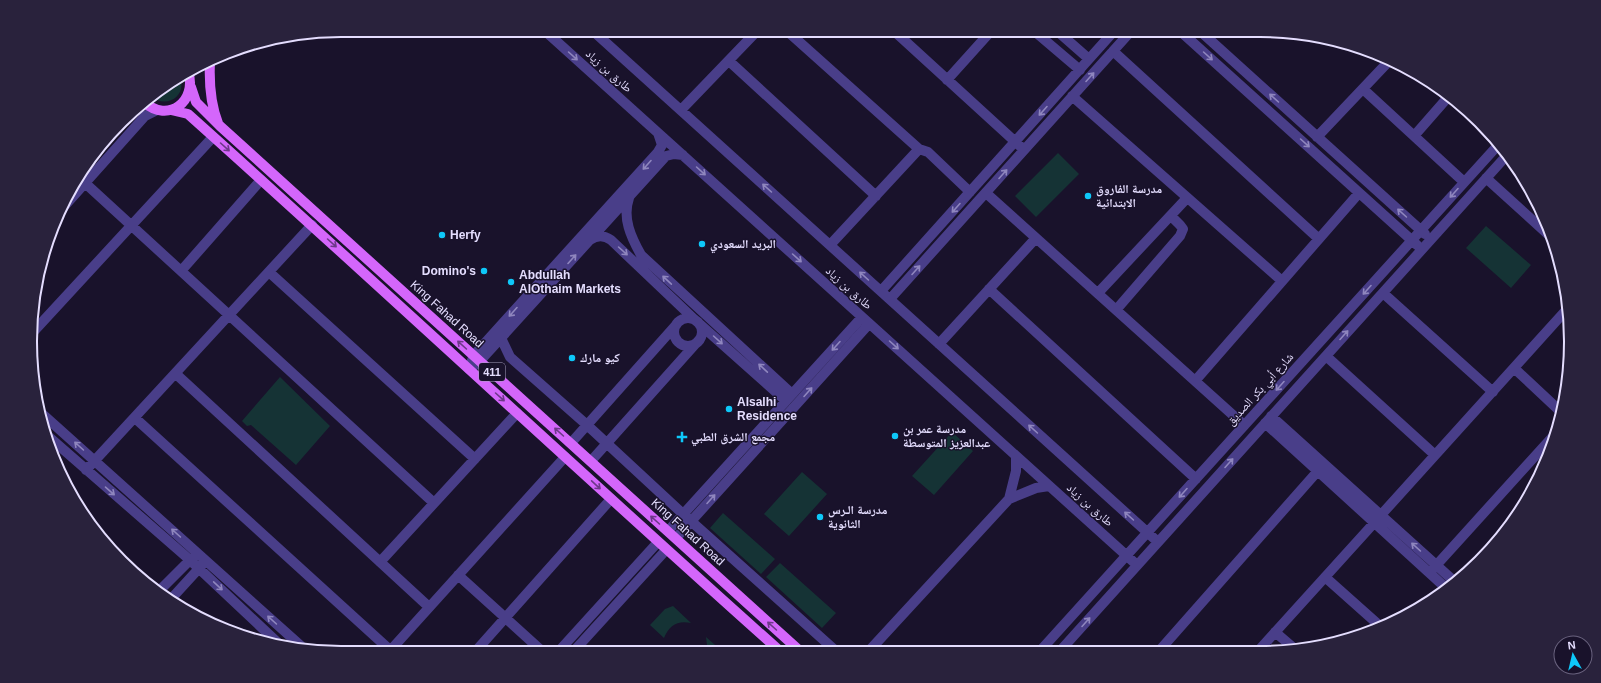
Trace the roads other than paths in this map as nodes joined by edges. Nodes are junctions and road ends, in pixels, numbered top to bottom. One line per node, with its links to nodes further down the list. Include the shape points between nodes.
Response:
1 (552, 37): 30 (street, طارق بن زياد, one-way to 30)
2 (602, 37): 28 (street, طارق بن زياد)
3 (751, 37): 15 (street)
4 (794, 37): 35 (street)
5 (900, 37): 21 (street)
6 (986, 37): 21 (street)
7 (1041, 37): 18 (street)
8 (1064, 37): 14 (street)
9 (1109, 37): 14 (street)
10 (1125, 37): 13 (street)
11 (1187, 37): 45 (street, one-way to 45)
12 (1214, 37): 33 (street, one-way to 12)
13 (1113, 50): 23 (street, one-way to 13); 57 (street)
14 (1089, 59): 18 (street)
15 (729, 61): 28 (street); 49 (street)
16 (1386, 64): 22 (street)
17 (210, 67): 29 (main road, via 214,112)
18 (1080, 70): 34 (street, one-way to 34)
19 (190, 77): 29 (main road, King Fahad Road / 411, via 196,102)
20 (190, 78): 27 (main road, 411, via 188,95 178,107)
21 (947, 80): 34 (street)
22 (1362, 88): 31 (street); 33 (street)
23 (1072, 96): 37 (street); 50 (street)
24 (1445, 100): 31 (street)
25 (148, 106): 26 (main road)
26 (157, 110): 27 (main road, 411); 43 (street, via 145,116)
27 (171, 110): 32 (main road, 411, via 188,114)
28 (681, 110): 61 (street, طارق بن زياد, one-way to 28)
29 (220, 126): 84 (main road, King Fahad Road / 411, one-way to 29)
30 (657, 132): 38 (street, طارق بن زياد); 84 (street, one-way to 84, via 662,145 658,152)
31 (1414, 136): 42 (street)
32 (213, 137): 41 (main road, 411, one-way to 41); 53 (street)
33 (1317, 137): 55 (street, one-way to 33)
34 (1015, 142): 37 (street); 44 (street)
35 (919, 149): 44 (street, via 928,152); 49 (street)
36 (1495, 149): 42 (street, شارع أبي بكر الصديق)
37 (1024, 150): 46 (street, one-way to 37)
38 (683, 155): 48 (street, via 666,156); 75 (street, طارق بن زياد, one-way to 75)
39 (1503, 159): 40 (street)
40 (1486, 178): 54 (street); 60 (street)
41 (262, 180): 52 (main road, 411); 63 (street)
42 (1464, 182): 55 (street, شارع أبي بكر الصديق, one-way to 55)
43 (85, 183): 47 (street); 53 (street)
44 (970, 192): 67 (street, one-way to 67)
45 (1359, 192): 57 (street); 59 (street)
46 (986, 193): 56 (street); 70 (street, one-way to 46)
47 (75, 194)
48 (629, 196): 58 (street); 71 (street, one-way to 48, via 641,255 630,235 627,223)
49 (876, 196): 61 (street)
50 (1188, 198): 51 (street); 65 (street)
51 (1171, 216): 68 (street); 72 (street, via 1183,229 1180,236)
52 (312, 225): 64 (street); 86 (main road, 411, one-way to 86)
53 (132, 226): 63 (street); 79 (street)
54 (1543, 229)
55 (1421, 230): 59 (street, شارع أبي بكر الصديق); 60 (street)
56 (1036, 238): 66 (street); 68 (street)
57 (1319, 239): 65 (street)
58 (590, 240): 76 (street, one-way to 76, via 602,236 611,240); 80 (street, one-way to 58)
59 (1412, 240): 62 (street); 97 (street, شارع أبي بكر الصديق, one-way to 97)
60 (1431, 240): 62 (street)
61 (830, 245): 67 (street, طارق بن زياد, one-way to 61)
62 (1422, 249): 69 (street)
63 (182, 271): 74 (street)
64 (269, 272): 74 (street); 105 (street)
65 (1282, 281): 88 (street)
66 (989, 289): 82 (street); 110 (street)
67 (881, 291): 70 (street, طارق بن زياد)
68 (1098, 293): 72 (street)
69 (1383, 293): 83 (street, one-way to 69); 89 (street)
70 (890, 299): 82 (street, طارق بن زياد)
71 (696, 306): 76 (street); 77 (street)
72 (1116, 310): 88 (street)
73 (1562, 314): 85 (street)
74 (230, 315): 87 (street); 114 (street)
75 (866, 320): 90 (street, one-way to 90); 103 (street, طارق بن زياد, one-way to 103); 117 (street, one-way to 75)
76 (697, 321): 77 (street); 78 (street, via 683,319); 81 (street, via 701,336); 90 (street, one-way to 90)
77 (714, 322): 90 (street, one-way to 77)
78 (676, 325): 81 (street, via 676,338 683,344 692,345); 96 (street)
79 (38, 327)
80 (501, 338): 84 (street); 96 (street, via 510,357)
81 (699, 340): 100 (street)
82 (939, 344): 119 (street, طارق بن زياد, one-way to 82)
83 (1326, 356): 95 (street); 102 (street)
84 (477, 358): 86 (street); 99 (main road, King Fahad Road / 411, one-way to 84)
85 (1514, 368): 89 (street); 91 (street)
86 (469, 369): 92 (main road, 411, one-way to 92)
87 (176, 374): 94 (street); 128 (street)
88 (1195, 381): 97 (street)
89 (1493, 392): 102 (street)
90 (789, 397): 115 (street)
91 (1557, 408)
92 (517, 414): 104 (main road, 411); 105 (street)
93 (47, 418): 106 (street, one-way to 93)
94 (135, 418): 106 (street); 146 (street)
95 (1268, 420): 108 (street); 122 (street, one-way to 95)
96 (587, 425): 99 (street); 100 (street)
97 (1244, 425): 110 (street, شارع أبي بكر الصديق)
98 (54, 441): 109 (street)
99 (571, 443): 107 (main road, King Fahad Road / 411)
100 (607, 443): 107 (street); 115 (street)
101 (1546, 444): 130 (street)
102 (1435, 455): 116 (street)
103 (1016, 456): 111 (street, طارق بن زياد); 113 (street, via 1016,471)
104 (565, 457): 112 (main road, 411, one-way to 112); 133 (street)
105 (475, 459): 114 (street)
106 (95, 461): 109 (street); 124 (street, one-way to 106)
107 (590, 461): 118 (main road, King Fahad Road / 411, one-way to 107)
108 (1321, 467): 116 (street); 158 (street)
109 (86, 470): 126 (street, one-way to 126)
110 (1196, 479): 119 (street, شارع أبي بكر الصديق, one-way to 119)
111 (1049, 486): 113 (street, via 1036,488); 125 (street, طارق بن زياد)
112 (611, 499): 121 (main road, 411); 140 (street)
113 (1009, 499): 155 (street)
114 (434, 503): 128 (street)
115 (683, 514): 117 (street); 118 (street)
116 (1378, 519): 130 (street, one-way to 116); 132 (street); 134 (street)
117 (692, 521): 120 (street); 154 (street)
118 (668, 531): 120 (main road, King Fahad Road / 411)
119 (1147, 532): 122 (street, طارق بن زياد); 125 (street, شارع أبي بكر الصديق)
120 (676, 538): 153 (main road, King Fahad Road / 411, one-way to 120)
121 (658, 542): 123 (main road, 411); 150 (street)
122 (1158, 542): 129 (street)
123 (666, 550): 151 (street); 152 (main road, 411)
124 (197, 552): 126 (street); 127 (street)
125 (1127, 556): 129 (street, طارق بن زياد); 156 (street, شارع أبي بكر الصديق)
126 (190, 560): 131 (street); 137 (street)
127 (207, 560): 131 (street); 144 (street, one-way to 127)
128 (380, 562): 139 (street)
129 (1137, 565): 157 (street, one-way to 129)
130 (1437, 565): 132 (street); 135 (street)
131 (199, 568): 138 (street); 143 (street, one-way to 143)
132 (1429, 573): 136 (street)
133 (458, 575): 139 (street); 140 (street)
134 (1325, 577): 141 (street); 142 (street)
135 (1451, 578)
136 (1442, 585)
137 (162, 588)
138 (174, 596)
139 (429, 607): 147 (street)
140 (505, 618): 148 (street); 149 (street)
141 (1376, 623)
142 (1275, 632): 145 (street); 159 (street)
143 (273, 638)
144 (297, 642)
145 (1289, 644)
146 (382, 646)
147 (394, 646)
148 (480, 646)
149 (536, 646)
150 (563, 646)
151 (578, 646)
152 (774, 646)
153 (794, 646)
154 (830, 646)
155 (874, 646)
156 (1045, 646)
157 (1064, 646)
158 (1163, 646)
159 (1263, 646)

